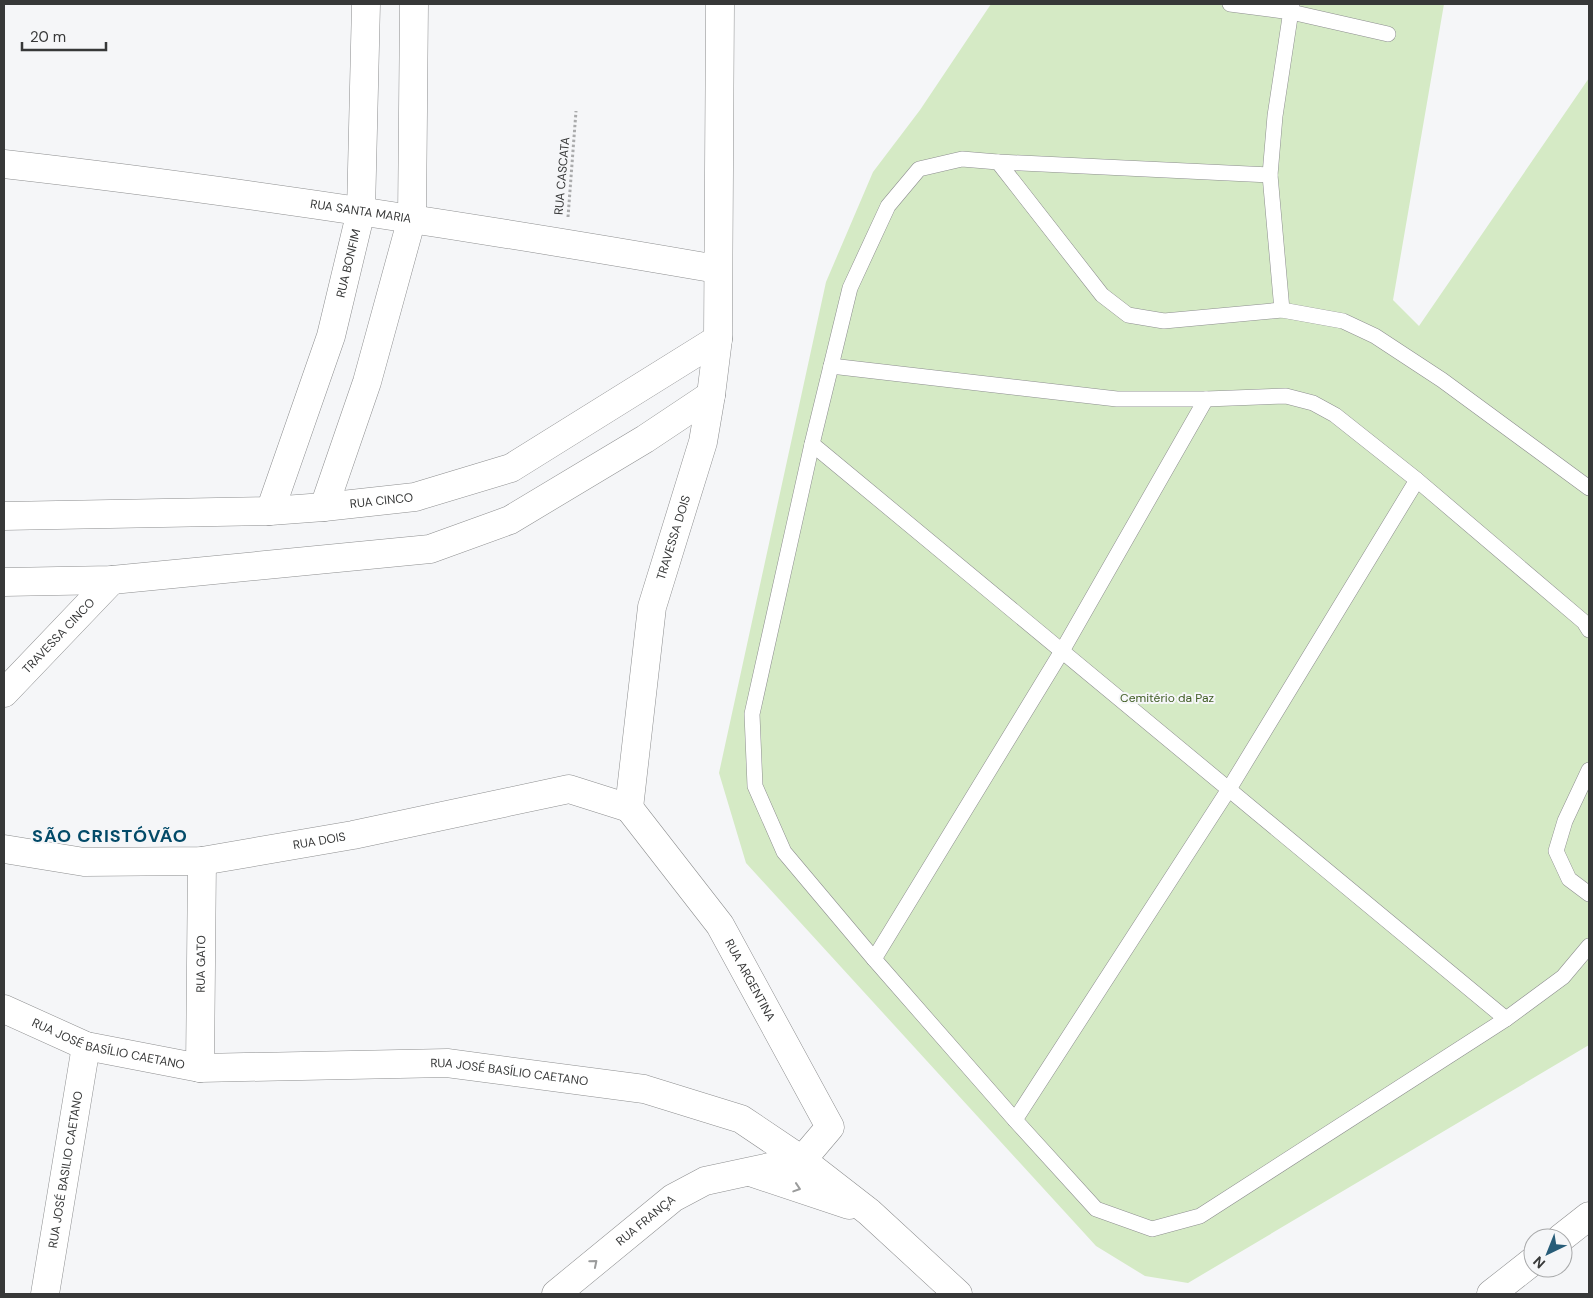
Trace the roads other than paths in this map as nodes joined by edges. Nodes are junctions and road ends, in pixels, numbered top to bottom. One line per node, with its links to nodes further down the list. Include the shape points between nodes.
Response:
1 (366, 4): 10 (street, RUA BONFIM)
2 (414, 4): 11 (street)
3 (720, 4): 12 (street, TRAVESSA DOIS)
4 (1230, 4): 5 (lane)
5 (1292, 8): 6 (lane); 9 (lane, via 1275,116)
6 (1388, 34)
7 (998, 162): 9 (lane); 13 (lane, via 1102,296 1128,315 1164,321); 15 (lane, via 962,159 920,169 888,206 850,288)
8 (4, 164): 10 (street, RUA SANTA MARIA, via 126,177)
9 (1270, 175): 13 (lane)
10 (361, 211): 11 (street, RUA SANTA MARIA); 22 (street, RUA BONFIM, via 331,336)
11 (412, 218): 12 (street, RUA SANTA MARIA); 21 (street, via 367,382)
12 (717, 269): 14 (street, TRAVESSA DOIS)
13 (1282, 310): 20 (lane, via 1343,321 1374,336 1442,380)
14 (718, 339): 16 (street, TRAVESSA DOIS); 21 (street, RUA CINCO, via 511,468 415,497)
15 (831, 366): 17 (lane, via 1117,400); 18 (lane)
16 (712, 396): 24 (street, via 510,520 430,549); 31 (street, TRAVESSA DOIS, via 703,442 652,607)
17 (1206, 399): 19 (lane, via 1286,396 1313,403 1335,415); 27 (lane)
18 (812, 444): 27 (lane); 36 (lane, via 752,714 755,786 784,852)
19 (1416, 480): 26 (lane, via 1584,622); 30 (lane)
20 (1589, 488)
21 (324, 508): 22 (street, RUA CINCO)
22 (270, 511): 23 (street, RUA CINCO)
23 (4, 516)
24 (112, 580): 25 (street); 28 (street, TRAVESSA CINCO)
25 (4, 582)
26 (1589, 630)
27 (1062, 651): 30 (lane); 36 (lane)
28 (4, 693)
29 (1589, 770): 34 (lane, via 1564,821 1556,852 1569,879)
30 (1229, 789): 38 (lane); 41 (lane)
31 (629, 808): 33 (street, RUA DOIS, via 569,789 353,836); 42 (street, RUA ARGENTINA, via 720,925 830,1127)
32 (4, 849): 33 (street, RUA DOIS, via 84,862)
33 (202, 862): 40 (street, RUA GATO)
34 (1589, 894)
35 (1589, 946): 38 (lane, via 1563,977)
36 (874, 959): 41 (lane)
37 (4, 1009): 39 (street, RUA JOSÉ BASÍLIO CAETANO)
38 (1506, 1019): 41 (lane, via 1200,1216 1152,1229 1096,1209)
39 (86, 1046): 40 (street, RUA JOSÉ BASÍLIO CAETANO); 48 (street, RUA JOSÉ BASILIO CAETANO)
40 (200, 1068): 42 (street, RUA JOSÉ BASÍLIO CAETANO, via 447,1063 644,1089 742,1118)
41 (1015, 1120)
42 (802, 1160): 43 (street, RUA FRANÇA); 44 (street, RUA JOSÉ BASÍLIO CAETANO)
43 (750, 1172): 44 (street, RUA FRANÇA, one-way to 44); 49 (street, RUA FRANÇA, one-way to 43, via 673,1198 705,1181)
44 (869, 1212): 50 (street, RUA JOSÉ BASÍLIO CAETANO)
45 (1589, 1216): 46 (street)
46 (1573, 1229)
47 (1523, 1268): 51 (street)
48 (45, 1294)
49 (556, 1294)
50 (958, 1294)
51 (1491, 1294)

